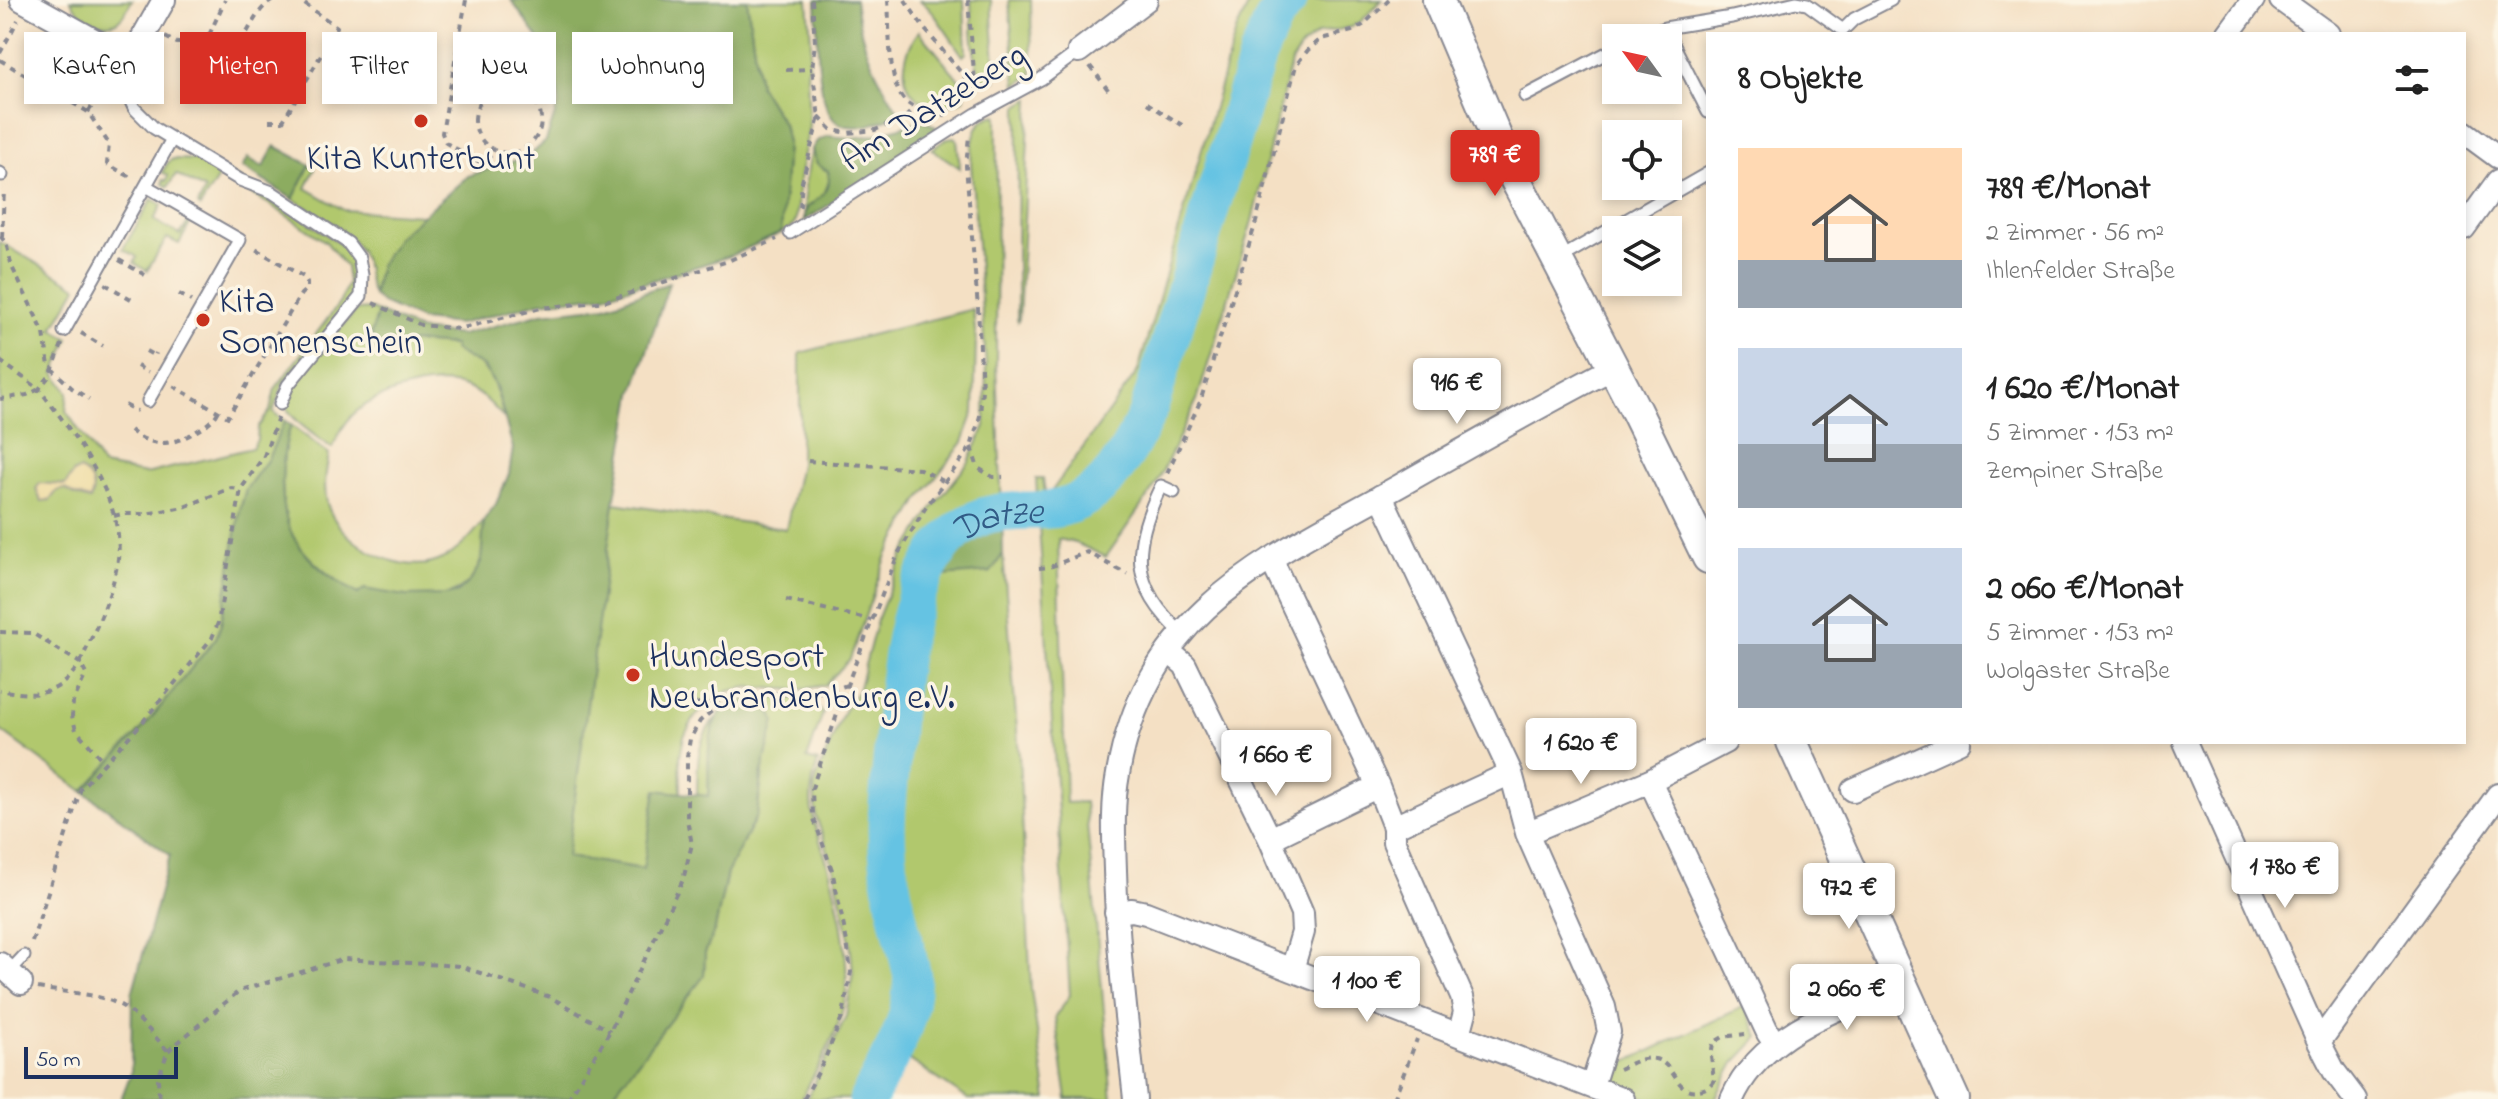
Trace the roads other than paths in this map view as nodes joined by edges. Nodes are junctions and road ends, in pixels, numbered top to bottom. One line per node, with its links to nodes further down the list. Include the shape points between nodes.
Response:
1 (164, 0): 10 (street)
2 (1146, 0): 14 (street, Am Datzeberg)
3 (1438, 0): 28 (main road, via 1510,169)
4 (1891, 0): 11 (lane, via 1854,19)
5 (2253, 0): 12 (street)
6 (2281, 0): 13 (street)
7 (25, 2): 9 (street)
8 (1682, 25): 11 (lane, via 1796,2)
9 (72, 32)
10 (146, 32)
11 (1846, 32)
12 (2229, 32)
13 (2325, 32)
14 (1079, 51): 27 (lane, Am Datzeberg)
15 (1602, 55): 17 (lane)
16 (1682, 61): 19 (lane)
17 (1525, 96)
18 (132, 104): 21 (lane)
19 (1706, 108)
20 (2466, 133): 22 (street)
21 (172, 139): 25 (lane); 32 (lane, via 240,180 272,192 348,243 359,258 361,296 288,385)
22 (2498, 157)
23 (1706, 174): 28 (lane)
24 (2498, 181): 26 (street)
25 (146, 186): 29 (lane); 31 (lane, via 240,240)
26 (2466, 225)
27 (794, 231)
28 (1556, 260): 30 (main road)
29 (65, 328)
30 (1613, 368): 34 (street); 35 (main road)
31 (148, 401)
32 (280, 404)
33 (1174, 492): 37 (lane, via 1161,486 1146,516 1140,555 1146,586)
34 (1381, 496): 36 (street); 42 (street)
35 (1706, 554)
36 (1271, 559): 37 (street, via 1219,595); 44 (street)
37 (1175, 642): 49 (street); 50 (street, via 1140,698 1122,751 1113,815)
38 (1721, 744): 43 (street)
39 (1793, 744): 52 (main road)
40 (1955, 744): 45 (street)
41 (2186, 744): 55 (street)
42 (1511, 773): 47 (street); 48 (street)
43 (1650, 781): 48 (street); 54 (street)
44 (1378, 786): 47 (street); 49 (street)
45 (1853, 790)
46 (2498, 795): 55 (street)
47 (1394, 827): 53 (street, via 1394,842 1462,997 1465,1012)
48 (1527, 833): 56 (street, via 1604,1007 1609,1032)
49 (1270, 839): 51 (street, via 1302,913 1303,932)
50 (1116, 912): 51 (street, via 1146,913); 57 (street)
51 (1292, 970): 53 (street)
52 (1901, 984): 54 (street, via 1792,1032); 60 (main road)
53 (1459, 1035): 56 (street)
54 (1770, 1035): 59 (street)
55 (2319, 1042): 61 (street)
56 (1595, 1078): 58 (street)
57 (1135, 1099)
58 (1623, 1099)
59 (1732, 1099)
60 (1954, 1099)
61 (2355, 1099)

